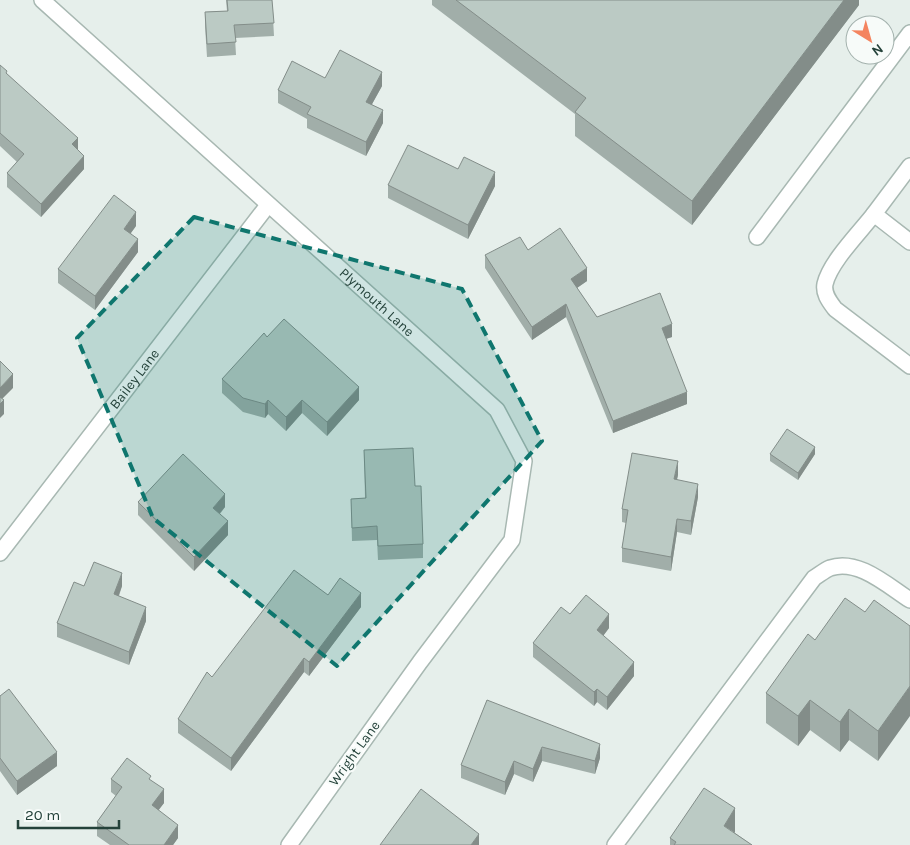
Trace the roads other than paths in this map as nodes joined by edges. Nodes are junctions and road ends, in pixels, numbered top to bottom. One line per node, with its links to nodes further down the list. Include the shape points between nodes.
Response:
1 (42, 0): 4 (street, Plymouth Lane)
2 (910, 33): 6 (street)
3 (910, 166): 5 (street)
4 (268, 205): 9 (street, Bailey Lane); 11 (street, Plymouth Lane, via 497,410 524,461 512,540)
5 (874, 214): 7 (street); 8 (street, via 832,266 825,286 827,298 835,309)
6 (756, 237)
7 (910, 242)
8 (910, 366)
9 (0, 553)
10 (910, 600): 13 (street, via 850,565 830,568 814,578)
11 (420, 662): 12 (street, Wright Lane)
12 (289, 845)
13 (615, 845)

